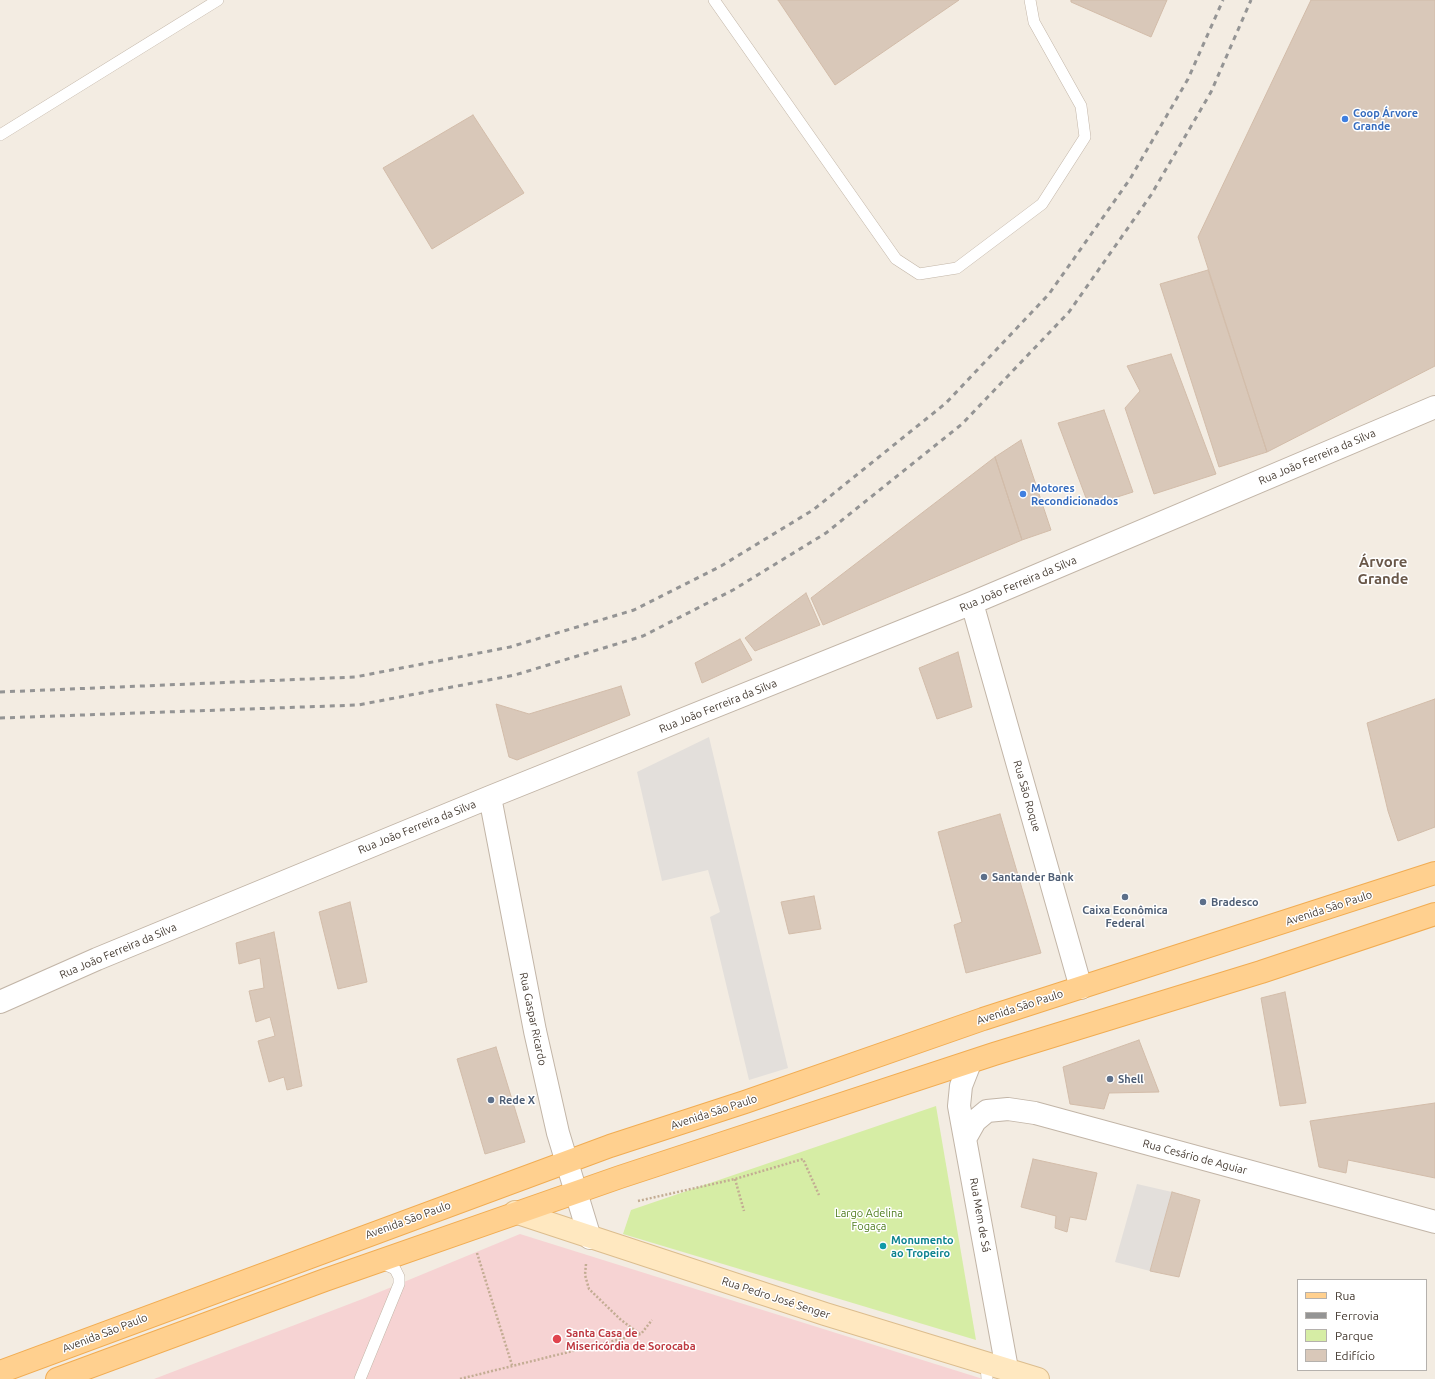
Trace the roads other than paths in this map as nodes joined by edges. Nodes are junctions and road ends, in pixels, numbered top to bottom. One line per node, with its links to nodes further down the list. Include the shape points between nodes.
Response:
1 (218, 0): 4 (lane)
2 (714, 0): 3 (lane, via 896,259 919,274 957,268 1042,204 1085,137 1081,106 1034,22)
3 (1030, 0)
4 (0, 135)
5 (1435, 407): 6 (street, Rua João Ferreira da Silva)
6 (972, 603): 7 (street, Rua João Ferreira da Silva); 10 (street, Rua São Roque)
7 (490, 797): 11 (street, Rua João Ferreira da Silva, via 96,959); 14 (street, Rua Gaspar Ricardo, via 535,1031)
8 (1435, 873): 10 (main road, Avenida São Paulo)
9 (1435, 914): 12 (main road)
10 (1081, 988): 14 (main road, Avenida São Paulo)
11 (0, 1002)
12 (970, 1063): 13 (street, Rua Mem de Sá, via 961,1086 959,1106); 15 (main road, via 627,1174)
13 (966, 1137): 17 (street, Rua Cesário de Aguiar, via 975,1121 987,1111 1008,1109 1035,1114); 22 (street, Rua Mem de Sá)
14 (566, 1161): 15 (street, Rua Gaspar Ricardo); 21 (main road, Avenida São Paulo)
15 (576, 1193): 16 (main road); 18 (street, Rua Gaspar Ricardo)
16 (515, 1212): 18 (main road, Rua Pedro José Senger); 19 (main road)
17 (1435, 1222)
18 (589, 1248): 20 (main road, Rua Pedro José Senger, via 825,1314)
19 (379, 1261): 23 (main road); 24 (lane, via 395,1269 400,1277 399,1284)
20 (986, 1371): 22 (main road, Rua Pedro José Senger)
21 (0, 1372)
22 (1008, 1374): 25 (main road, Rua Pedro José Senger)
23 (57, 1379)
24 (360, 1379)
25 (1038, 1379)

